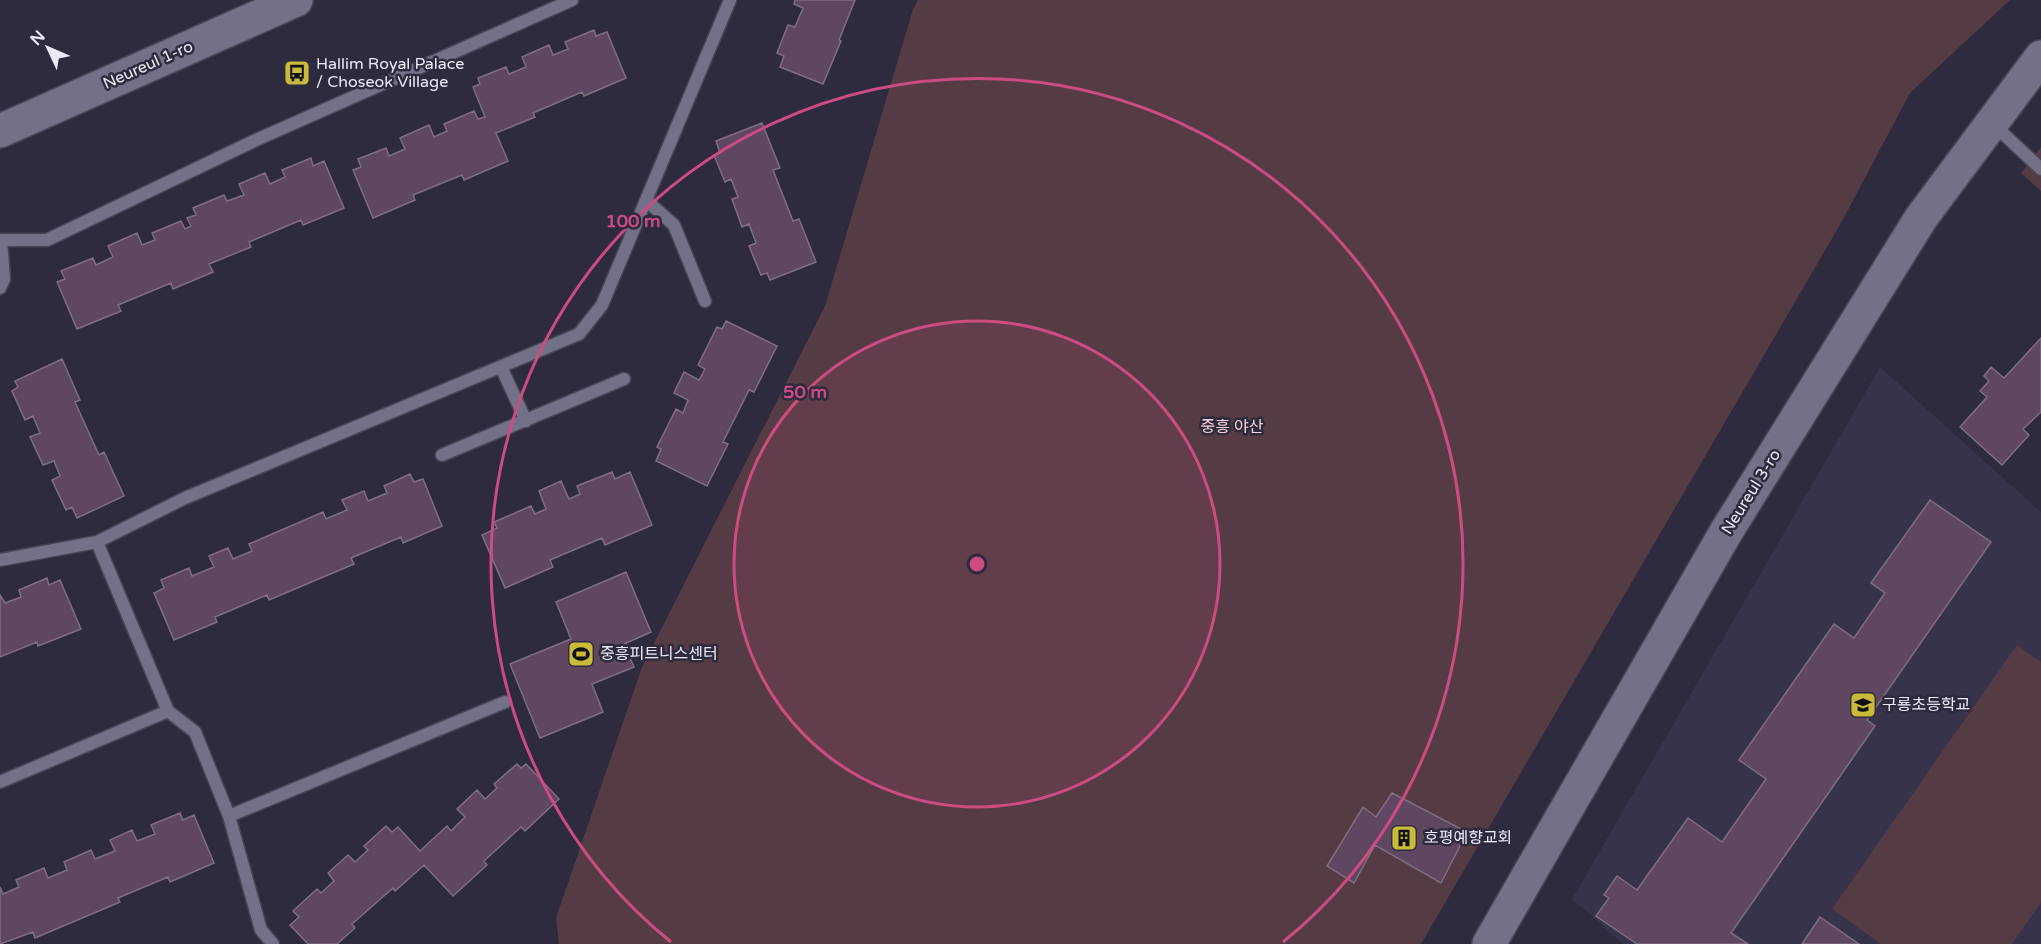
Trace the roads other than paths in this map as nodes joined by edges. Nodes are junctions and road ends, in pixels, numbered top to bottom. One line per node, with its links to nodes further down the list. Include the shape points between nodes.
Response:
1 (296, 0): 6 (street, Neureul 1-ro)
2 (572, 0): 9 (lane, via 256,140 46,240)
3 (730, 0): 8 (lane)
4 (2041, 57): 5 (street, Neureul 3-ro)
5 (1992, 123): 7 (lane); 23 (street, Neureul 3-ro, via 1921,218 1726,532)
6 (0, 131)
7 (2041, 169)
8 (646, 201): 11 (lane, via 675,225); 12 (lane, via 602,305 579,334)
9 (0, 240): 10 (lane, via 4,279)
10 (0, 288)
11 (705, 301)
12 (501, 367): 14 (lane); 16 (lane, via 185,498)
13 (624, 379): 14 (lane)
14 (526, 421): 15 (lane)
15 (442, 455)
16 (97, 542): 17 (lane); 19 (lane)
17 (0, 560)
18 (505, 702): 21 (lane)
19 (168, 711): 20 (lane); 21 (lane, via 195,732)
20 (0, 782)
21 (230, 816): 22 (lane, via 261,930)
22 (273, 944)
23 (1489, 944)

